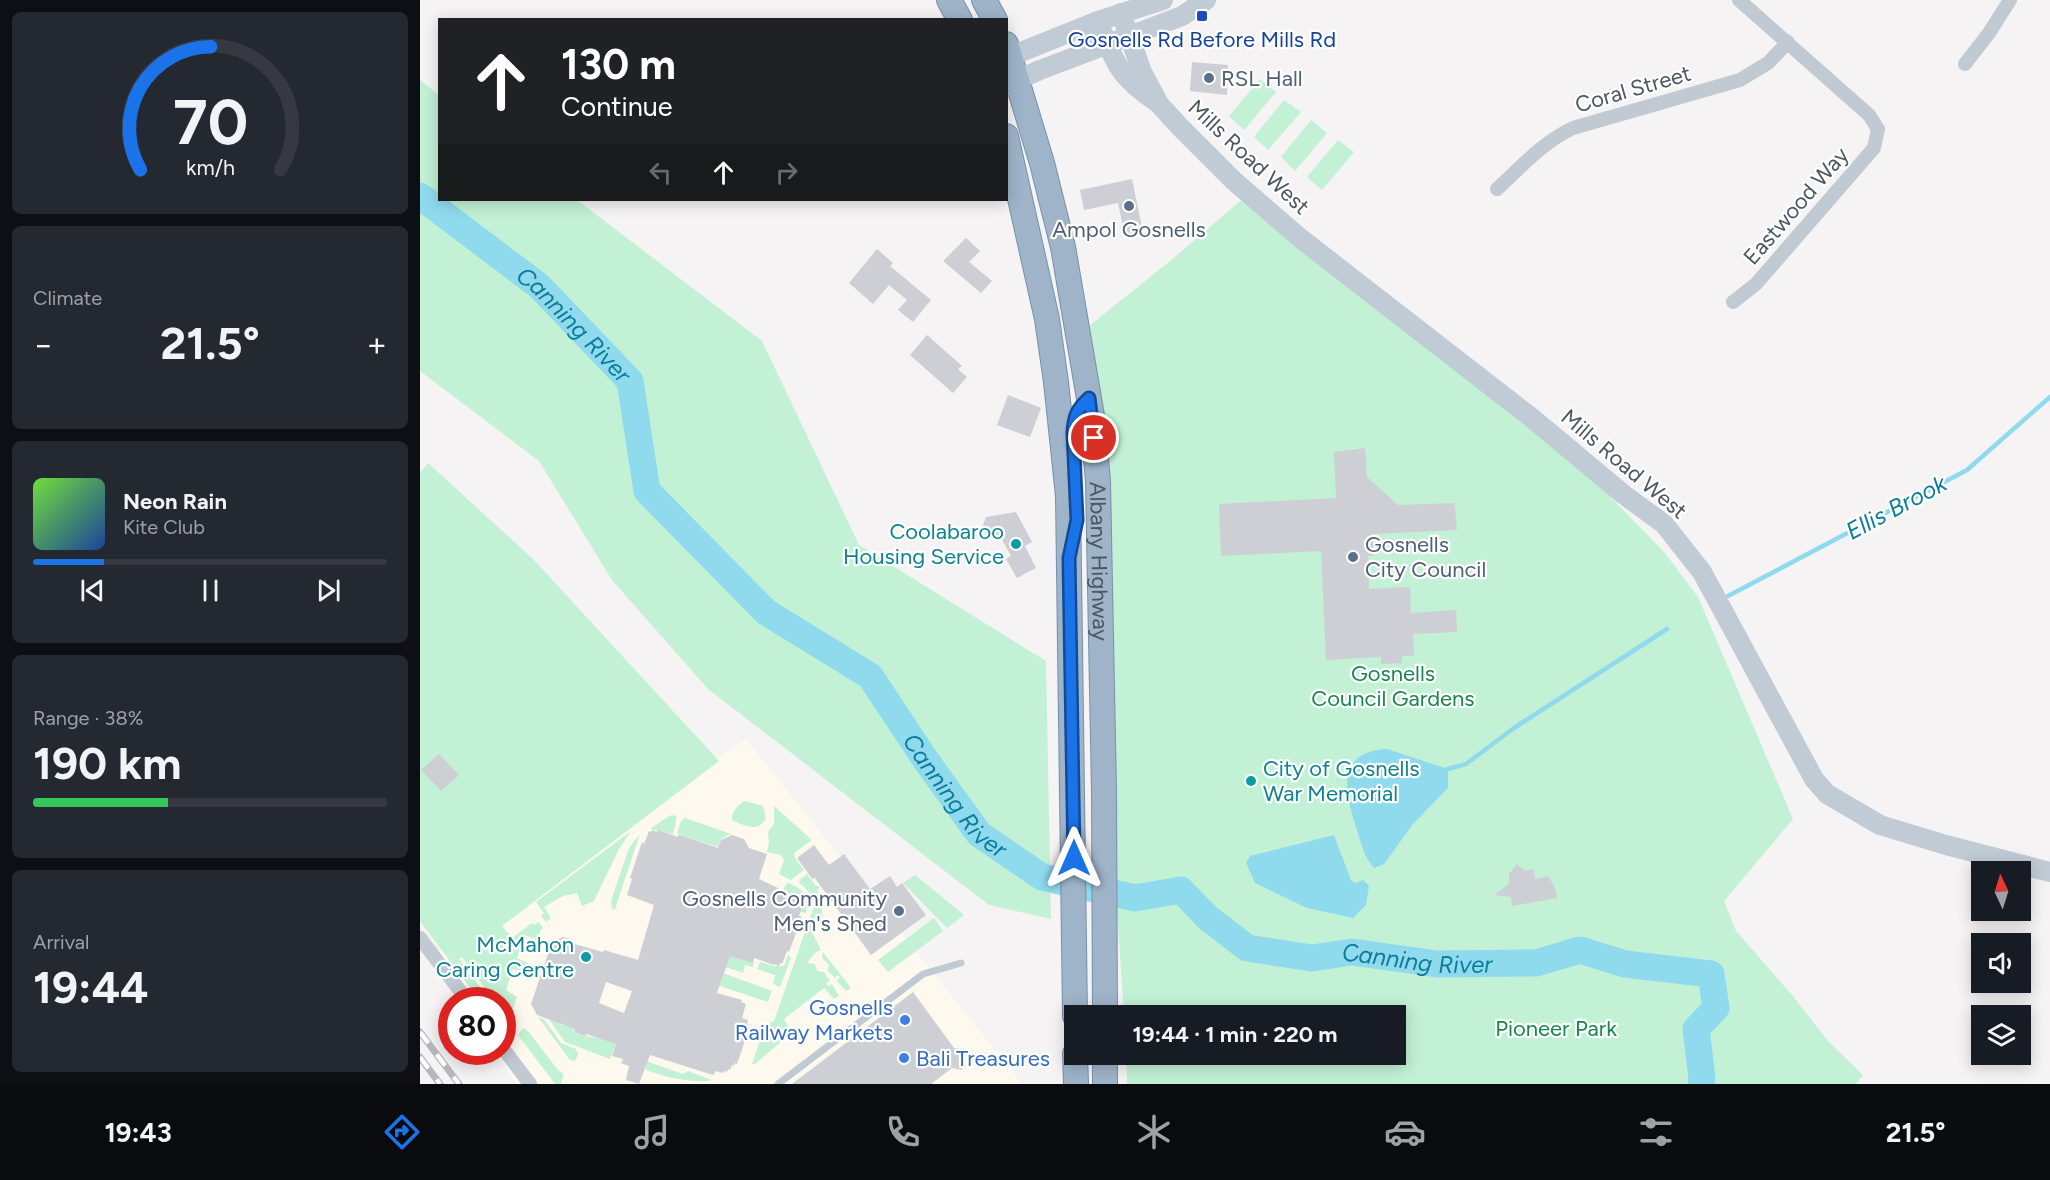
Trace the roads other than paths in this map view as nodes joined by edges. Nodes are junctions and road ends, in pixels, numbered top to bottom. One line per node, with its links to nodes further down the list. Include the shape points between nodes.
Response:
1 (949, 0): 8 (highway)
2 (984, 0): 9 (highway)
3 (1163, 0): 7 (main road)
4 (1206, 0): 11 (main road, via 1182,16)
5 (1739, 0): 12 (street)
6 (2010, 0): 15 (street)
7 (1120, 13): 10 (main road); 11 (main road, Mills Road West)
8 (959, 18)
9 (994, 18)
10 (1098, 21): 13 (main road, Mills Road West); 14 (main road)
11 (1129, 36): 13 (main road); 17 (main road, Mills Road West, via 1142,72)
12 (1788, 42): 19 (street, Coral Street, via 1768,63 1740,80 1559,135); 20 (street, Eastwood Way, via 1869,115 1878,129 1874,148 1756,284)
13 (1107, 44): 16 (main road); 17 (main road, Mills Road West, via 1125,76)
14 (1008, 53): 16 (highway, Albany Highway)
15 (1965, 64)
16 (1012, 82): 21 (highway, Albany Highway, via 1042,163 1063,247)
17 (1160, 104): 23 (main road, Mills Road West, via 1234,181 1300,238 1664,524 1702,572 1814,780 1827,794 1880,825)
18 (1008, 145): 22 (highway, Albany Highway, via 1047,319 1068,496)
19 (1497, 189)
20 (1733, 302)
21 (1089, 398): 22 (highway, via 1074,418 1077,520); 28 (highway, Albany Highway, via 1098,481)
22 (1069, 558): 27 (highway, Albany Highway)
23 (2050, 872)
24 (420, 938): 26 (street)
25 (961, 963): 33 (lane, via 923,974)
26 (457, 987)
27 (1075, 1005)
28 (1105, 1005)
29 (516, 1065): 32 (street)
30 (1076, 1065): 34 (highway)
31 (1105, 1065): 35 (highway)
32 (530, 1084)
33 (777, 1084)
34 (1076, 1084)
35 (1105, 1084)

